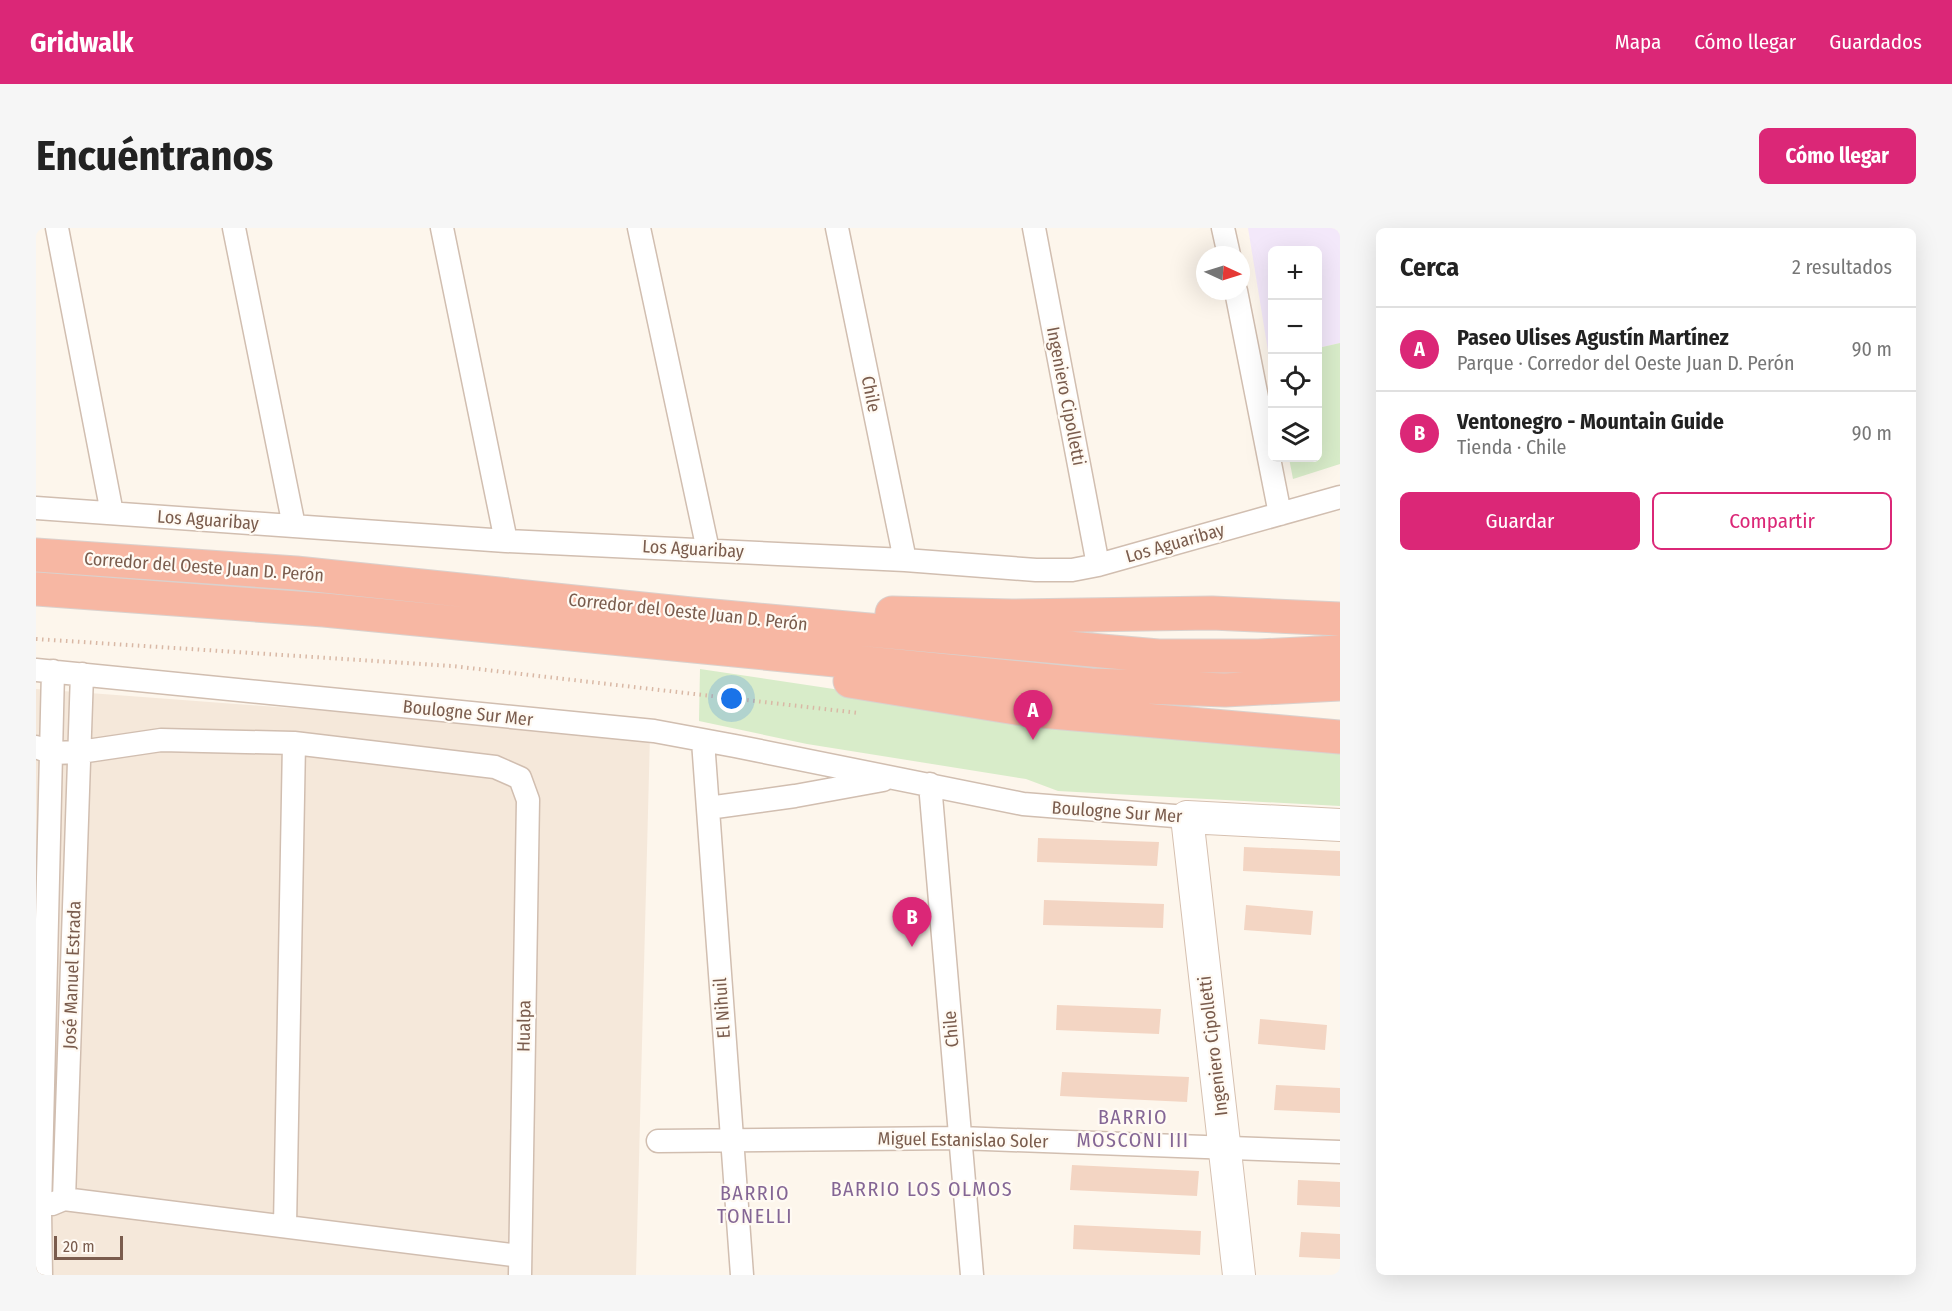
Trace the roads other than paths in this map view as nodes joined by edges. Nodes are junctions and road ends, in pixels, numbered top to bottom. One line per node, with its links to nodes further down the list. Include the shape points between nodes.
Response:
1 (57, 228): 12 (street)
2 (234, 228): 14 (street)
3 (442, 228): 15 (street)
4 (639, 228): 16 (street)
5 (837, 228): 18 (street, Chile)
6 (1034, 228): 19 (street, Ingeniero Cipolletti)
7 (1223, 228): 8 (street)
8 (1227, 246)
9 (1238, 300): 13 (street)
10 (1340, 497): 13 (street, Los Aguaribay)
11 (36, 508): 12 (street, Los Aguaribay)
12 (112, 513): 14 (street, Los Aguaribay)
13 (1280, 514): 19 (street, Los Aguaribay)
14 (294, 526): 15 (street, Los Aguaribay)
15 (506, 541): 16 (street, Los Aguaribay)
16 (708, 550): 18 (street, Los Aguaribay)
17 (36, 555): 21 (highway, Corredor del Oeste Juan D. Perón, via 296,573)
18 (905, 560): 19 (street, Los Aguaribay, via 1036,570)
19 (1098, 565)
20 (38, 589): 23 (highway, Corredor del Oeste Juan D. Perón, via 324,610)
21 (691, 614): 22 (highway, via 1212,613); 24 (highway, Corredor del Oeste Juan D. Perón, via 1158,656)
22 (1340, 618)
23 (696, 646): 27 (highway, Corredor del Oeste Juan D. Perón, via 1091,685 1225,690); 28 (highway, via 864,684 1029,710)
24 (1340, 652)
25 (45, 671): 26 (street, Boulogne Sur Mer); 31 (street, José Manuel Estrada)
26 (82, 674): 29 (street, Boulogne Sur Mer, via 654,731); 32 (street, José Manuel Estrada)
27 (1340, 684)
28 (1340, 737)
29 (703, 741): 33 (street, Boulogne Sur Mer); 35 (street, El Nihuil)
30 (294, 743): 32 (street, via 161,740); 45 (street); 47 (street, Hualpa, via 495,767 520,778 528,800)
31 (44, 750): 32 (street); 44 (street, José Manuel Estrada)
32 (80, 752): 43 (street, José Manuel Estrada)
33 (896, 777): 34 (street, Boulogne Sur Mer); 35 (street, Boulogne Sur Mer)
34 (930, 784): 36 (street, Boulogne Sur Mer, via 1023,804); 38 (street, Chile)
35 (708, 808): 39 (street, El Nihuil)
36 (1187, 817): 37 (street, Boulogne Sur Mer); 41 (street, Ingeniero Cipolletti)
37 (1340, 825)
38 (960, 1138): 39 (street, Miguel Estanislao Soler); 41 (street, Miguel Estanislao Soler); 50 (street, Chile)
39 (731, 1141): 40 (street, Miguel Estanislao Soler); 49 (street, El Nihuil)
40 (658, 1142)
41 (1225, 1148): 42 (street, Miguel Estanislao Soler); 51 (street, Ingeniero Cipolletti)
42 (1340, 1152)
43 (64, 1198): 44 (street); 45 (street)
44 (40, 1210): 46 (street, José Manuel Estrada)
45 (285, 1226): 47 (street)
46 (38, 1252): 48 (street, José Manuel Estrada)
47 (520, 1265)
48 (41, 1275)
49 (742, 1275)
50 (972, 1275)
51 (1239, 1275)

